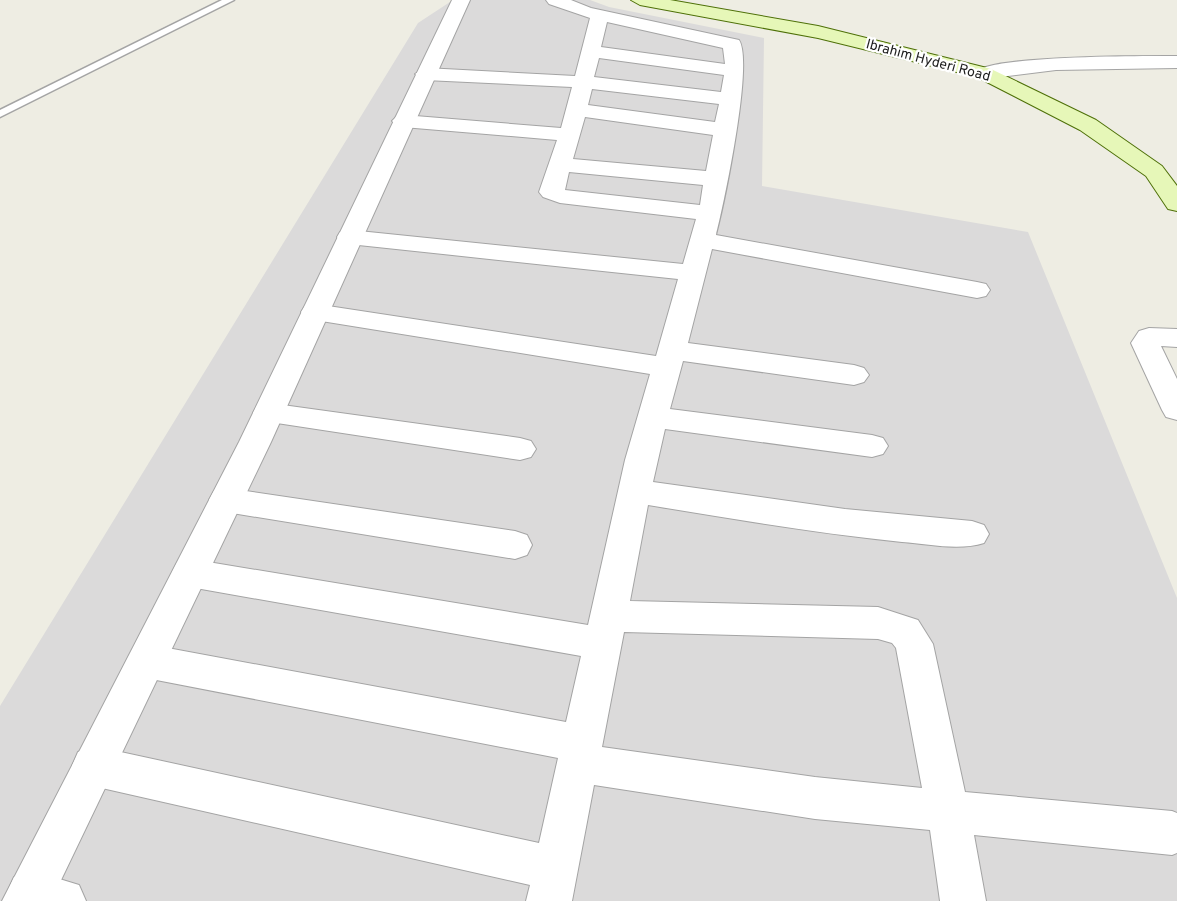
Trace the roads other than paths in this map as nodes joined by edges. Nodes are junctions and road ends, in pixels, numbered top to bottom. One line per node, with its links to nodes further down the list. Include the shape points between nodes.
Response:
1 (228, 0): 13 (lane)
2 (461, 0): 8 (street)
3 (555, 0): 5 (street)
4 (640, 0): 9 (main road, Ibrahim Hyderi Road, via 818,32)
5 (600, 15): 6 (street); 11 (street, via 732,44)
6 (590, 51): 10 (street); 11 (street)
7 (1177, 62): 9 (street, via 1066,62)
8 (425, 74): 10 (street); 14 (street)
9 (984, 74): 19 (main road, Ibrahim Hyderi Road, via 1088,125 1154,171)
10 (583, 82): 11 (street); 12 (street)
11 (733, 85): 15 (street)
12 (576, 110): 15 (street); 16 (street)
13 (0, 114)
14 (403, 121): 16 (street); 21 (street)
15 (725, 130): 18 (street)
16 (570, 135): 17 (street)
17 (561, 165): 18 (street); 20 (street, via 551,190 556,195)
18 (717, 179): 20 (street)
19 (1177, 204)
20 (706, 227): 22 (street); 23 (street)
21 (349, 237): 22 (street); 24 (street)
22 (692, 273): 26 (street)
23 (977, 290)
24 (315, 312): 26 (street); 29 (street)
25 (1177, 338): 28 (street, via 1149,337 1145,343)
26 (668, 359): 27 (street); 30 (street)
27 (854, 375)
28 (1177, 410)
29 (268, 413): 32 (street); 34 (street)
30 (652, 417): 31 (street); 33 (street)
31 (872, 446)
32 (520, 449)
33 (634, 491): 35 (street, via 839,522); 38 (street)
34 (226, 500): 36 (street); 37 (street)
35 (972, 534)
36 (515, 545)
37 (190, 573): 38 (street); 39 (street)
38 (607, 630): 40 (street); 42 (street, via 878,623 905,631 914,644)
39 (146, 661): 40 (street); 41 (street)
40 (580, 754): 42 (street, via 815,798); 44 (street)
41 (93, 766): 44 (street); 45 (street)
42 (948, 810): 43 (street); 46 (street)
43 (1172, 832)
44 (553, 885)
45 (40, 898)
46 (963, 901)

